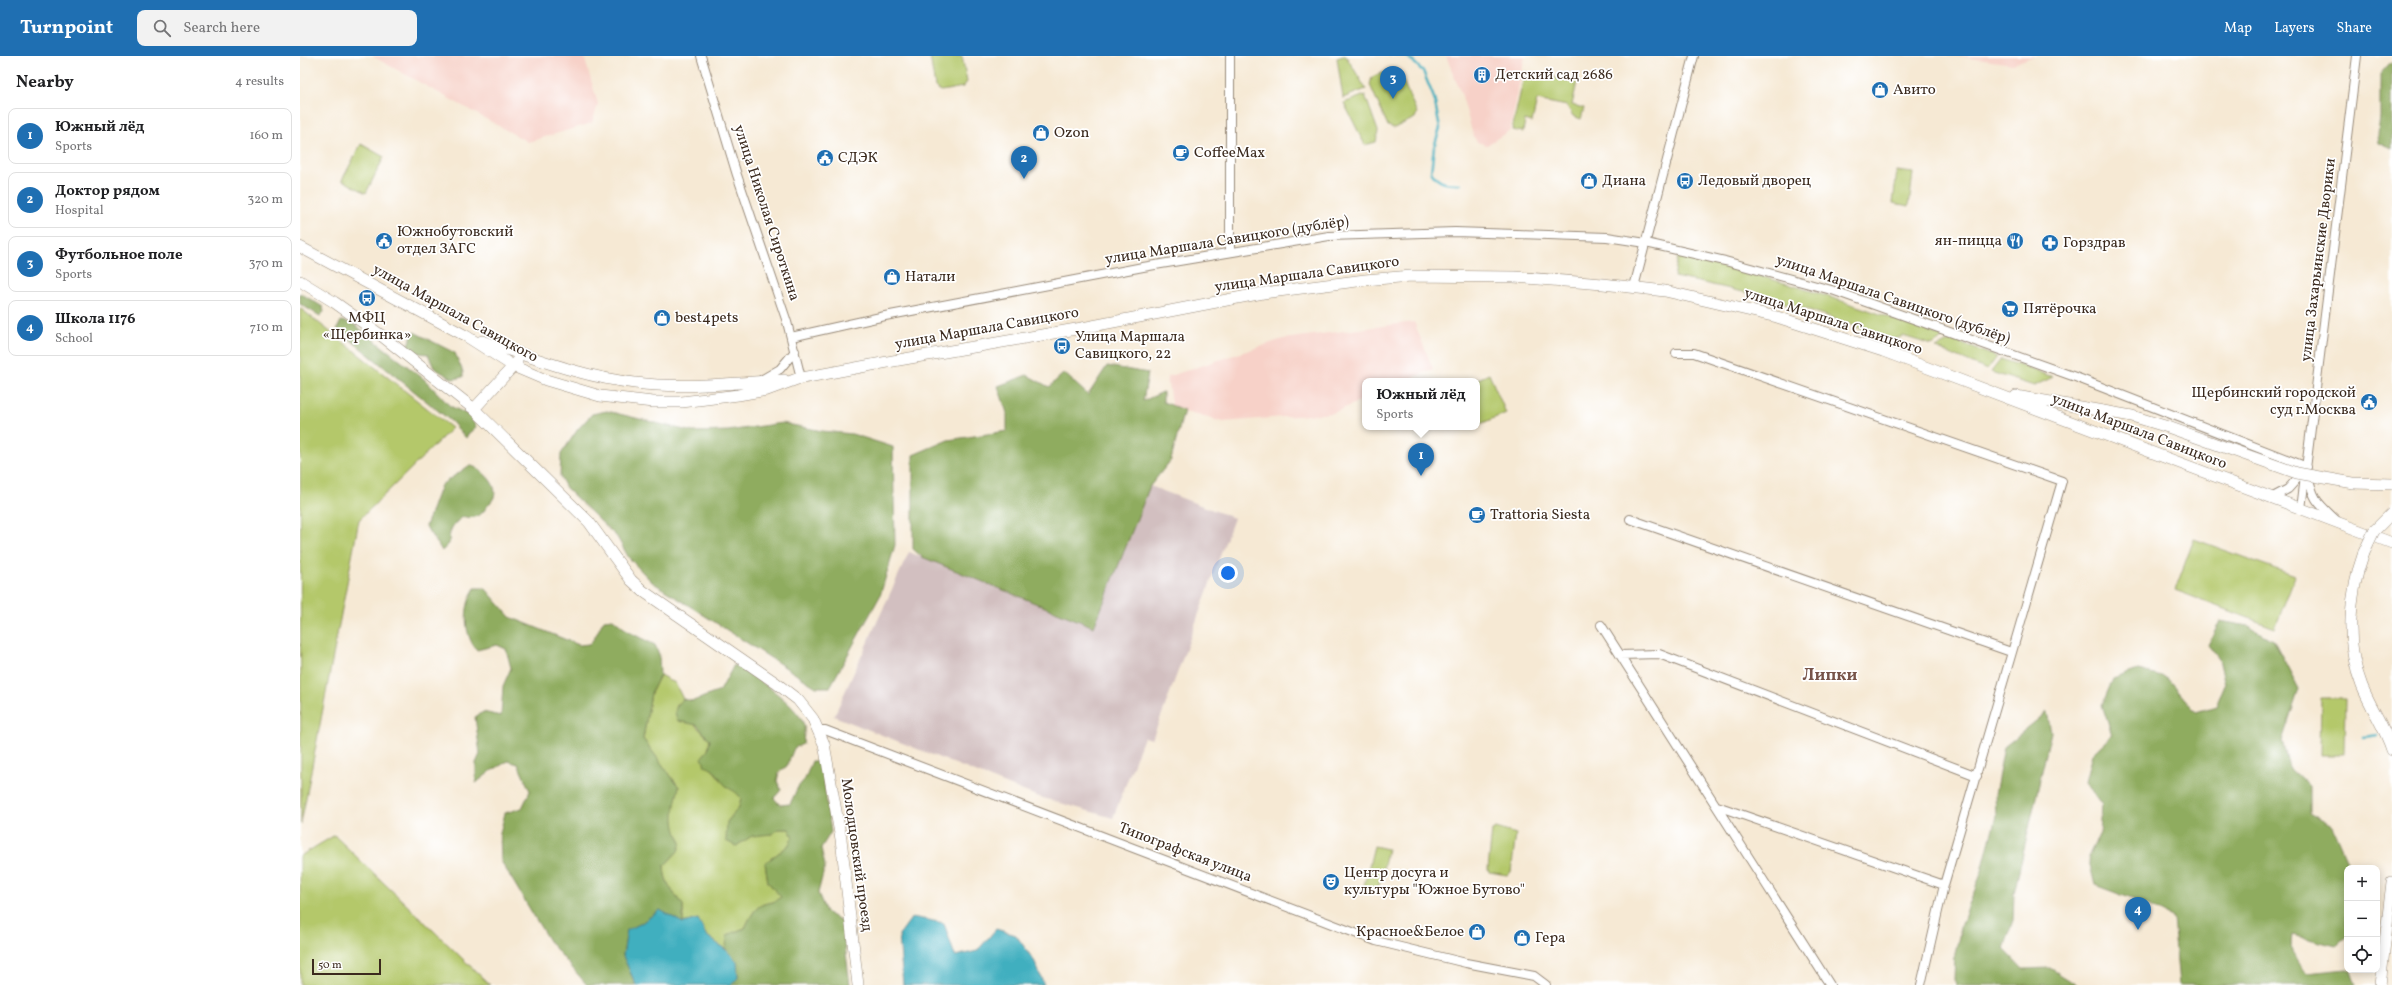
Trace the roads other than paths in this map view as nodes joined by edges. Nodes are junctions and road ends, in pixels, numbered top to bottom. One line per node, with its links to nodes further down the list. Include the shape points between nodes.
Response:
1 (701, 56): 11 (street, улица Николая Сироткина, via 737,175)
2 (1230, 56): 7 (street)
3 (1694, 56): 5 (street)
4 (2357, 56): 20 (street, улица Захарьинские Дворики)
5 (1646, 243): 7 (street, улица Маршала Савицкого (дублёр), via 1583,236 1455,232 1329,236); 9 (street); 20 (street, улица Маршала Савицкого (дублёр), via 1776,273 1835,291 2078,378)
6 (300, 247): 10 (street, улица Маршала Савицкого)
7 (1230, 252): 11 (street, улица Маршала Савицкого (дублёр), via 885,316)
8 (300, 281): 19 (street, Молодцовский проезд, via 382,336)
9 (1634, 287): 16 (street, улица Маршала Савицкого, via 1475,276 1410,276 1365,280 1263,293); 18 (street, улица Маршала Савицкого, via 1713,301 1777,317 1884,351)
10 (466, 336): 14 (street); 15 (street, улица Маршала Савицкого)
11 (791, 337): 12 (street, улица Николая Сироткина)
12 (795, 351): 16 (street, улица Николая Сироткина); 17 (street, via 780,369)
13 (1676, 353): 29 (street, via 1694,353 2062,481)
14 (523, 354): 15 (street); 17 (street, via 570,370 635,383 707,386)
15 (513, 366): 16 (street, улица Маршала Савицкого, via 546,380 600,396 653,402 682,402 724,397 767,390); 19 (street)
16 (799, 379): 17 (street)
17 (756, 382)
18 (1990, 392): 21 (street, bridge, via 2132,416 2297,473 2353,483); 22 (street, улица Маршала Савицкого)
19 (474, 409): 31 (street, Молодцовский проезд, via 589,522 631,580 798,700)
20 (2307, 467): 22 (street, via 2288,489); 23 (street, улица Захарьинские Дворики); 26 (street, улица Захарьинские Дворики, via 2315,500)
21 (2392, 484)
22 (2271, 498): 23 (street, улица Маршала Савицкого)
23 (2301, 509): 26 (street, улица Маршала Савицкого)
24 (2392, 513): 32 (street, bridge, via 2374,531 2364,552 2357,573 2352,616 2354,658 2361,685)
25 (1630, 519): 29 (street)
26 (2339, 524): 27 (street, улица Маршала Савицкого)
27 (2392, 543)
28 (1601, 625): 30 (street)
29 (2011, 652): 33 (street)
30 (1620, 655): 33 (street, via 1659,654); 34 (street)
31 (818, 730): 37 (street, Молодцовский проезд, via 824,744 842,839); 38 (street, Типографская улица, via 825,730 940,772 1376,941 1466,963 1534,976)
32 (2392, 750)
33 (1977, 776): 36 (street)
34 (1717, 806): 36 (street); 39 (street)
35 (2392, 882): 41 (street)
36 (1944, 886): 40 (street)
37 (858, 985)
38 (1546, 985)
39 (1830, 985)
40 (1921, 985)
41 (2380, 985)

